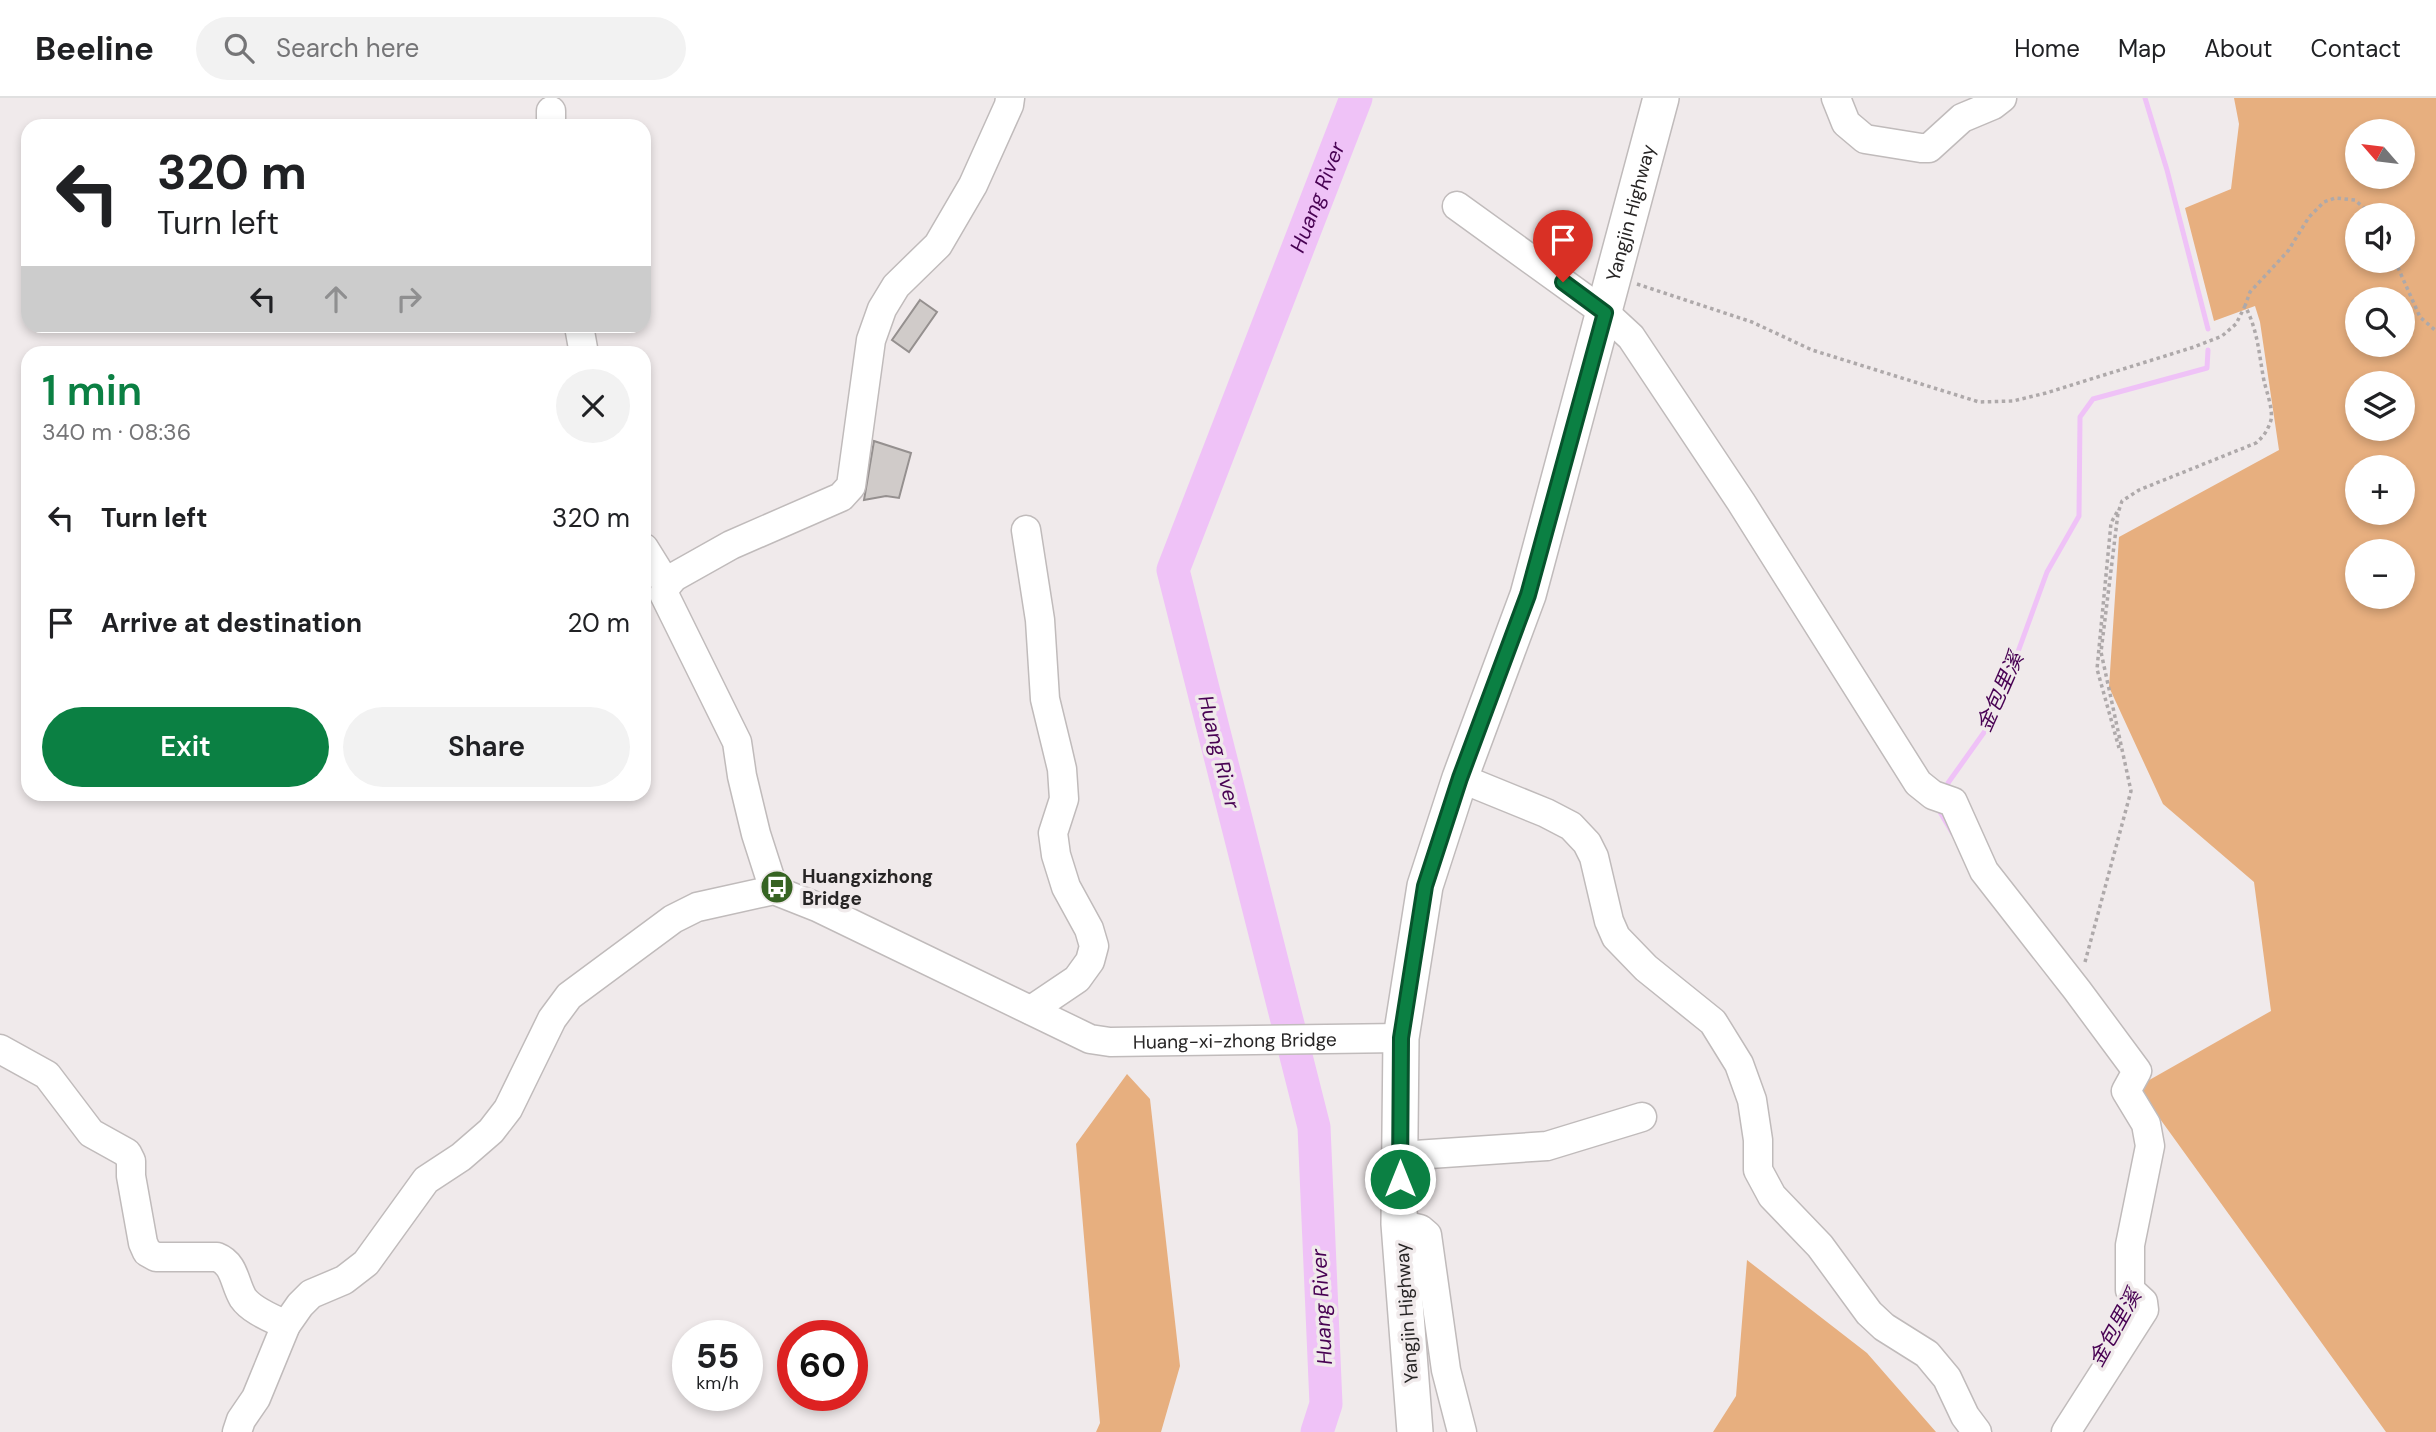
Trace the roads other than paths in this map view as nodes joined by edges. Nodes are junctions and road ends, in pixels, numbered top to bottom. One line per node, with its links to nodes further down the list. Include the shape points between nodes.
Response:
1 (1010, 98): 9 (street, via 973,185 938,245 896,286 882,309 871,340 851,486 841,497 731,545)
2 (1661, 98): 6 (main road, Yangjin Highway)
3 (1836, 98): 4 (street, via 1846,123 1865,139 1929,148 1962,118)
4 (2002, 98)
5 (1457, 206): 6 (street)
6 (1605, 313): 10 (main road, Yangjin Highway, via 1528,595); 23 (street, via 1631,337 1741,502 1918,783 1943,799 1984,871 2079,982 2137,1071 2126,1091 2146,1124 2150,1146 2130,1245 2136,1296 2144,1310)
7 (1026, 530): 12 (street, via 1040,620 1045,699 1062,769 1064,799 1053,833 1056,855 1094,946 1077,979)
8 (651, 559): 9 (street)
9 (667, 585): 11 (street, via 664,594 737,742 756,834)
10 (1460, 778): 13 (main road, Yangjin Highway, via 1425,886); 22 (street, via 1546,813 1571,826 1587,843 1616,937 1646,968 1713,1022 1739,1064 1752,1100 1758,1170 1772,1196 1820,1246 1869,1313 1927,1354 1947,1378)
11 (774, 890): 12 (street, Huang-xi-zhong Bridge); 18 (street, via 697,907 673,919 569,996 552,1019 509,1109 491,1130 426,1180 366,1263 344,1280 311,1294)
12 (1031, 1010): 13 (street, Huang-xi-zhong Bridge, via 1090,1039 1110,1042)
13 (1401, 1038): 16 (main road, Yangjin Highway)
14 (0, 1048): 18 (street, via 47,1074 91,1133 127,1153 147,1252 156,1257 225,1260 244,1299)
15 (1642, 1118): 16 (street, via 1547,1146)
16 (1400, 1156): 17 (main road, Yangjin Highway)
17 (1399, 1224): 20 (main road, Yangjin Highway); 21 (street, via 1427,1235 1446,1370)
18 (286, 1325): 19 (street)
19 (237, 1432)
20 (1415, 1432)
21 (1462, 1432)
22 (1977, 1432)
23 (2066, 1432)

